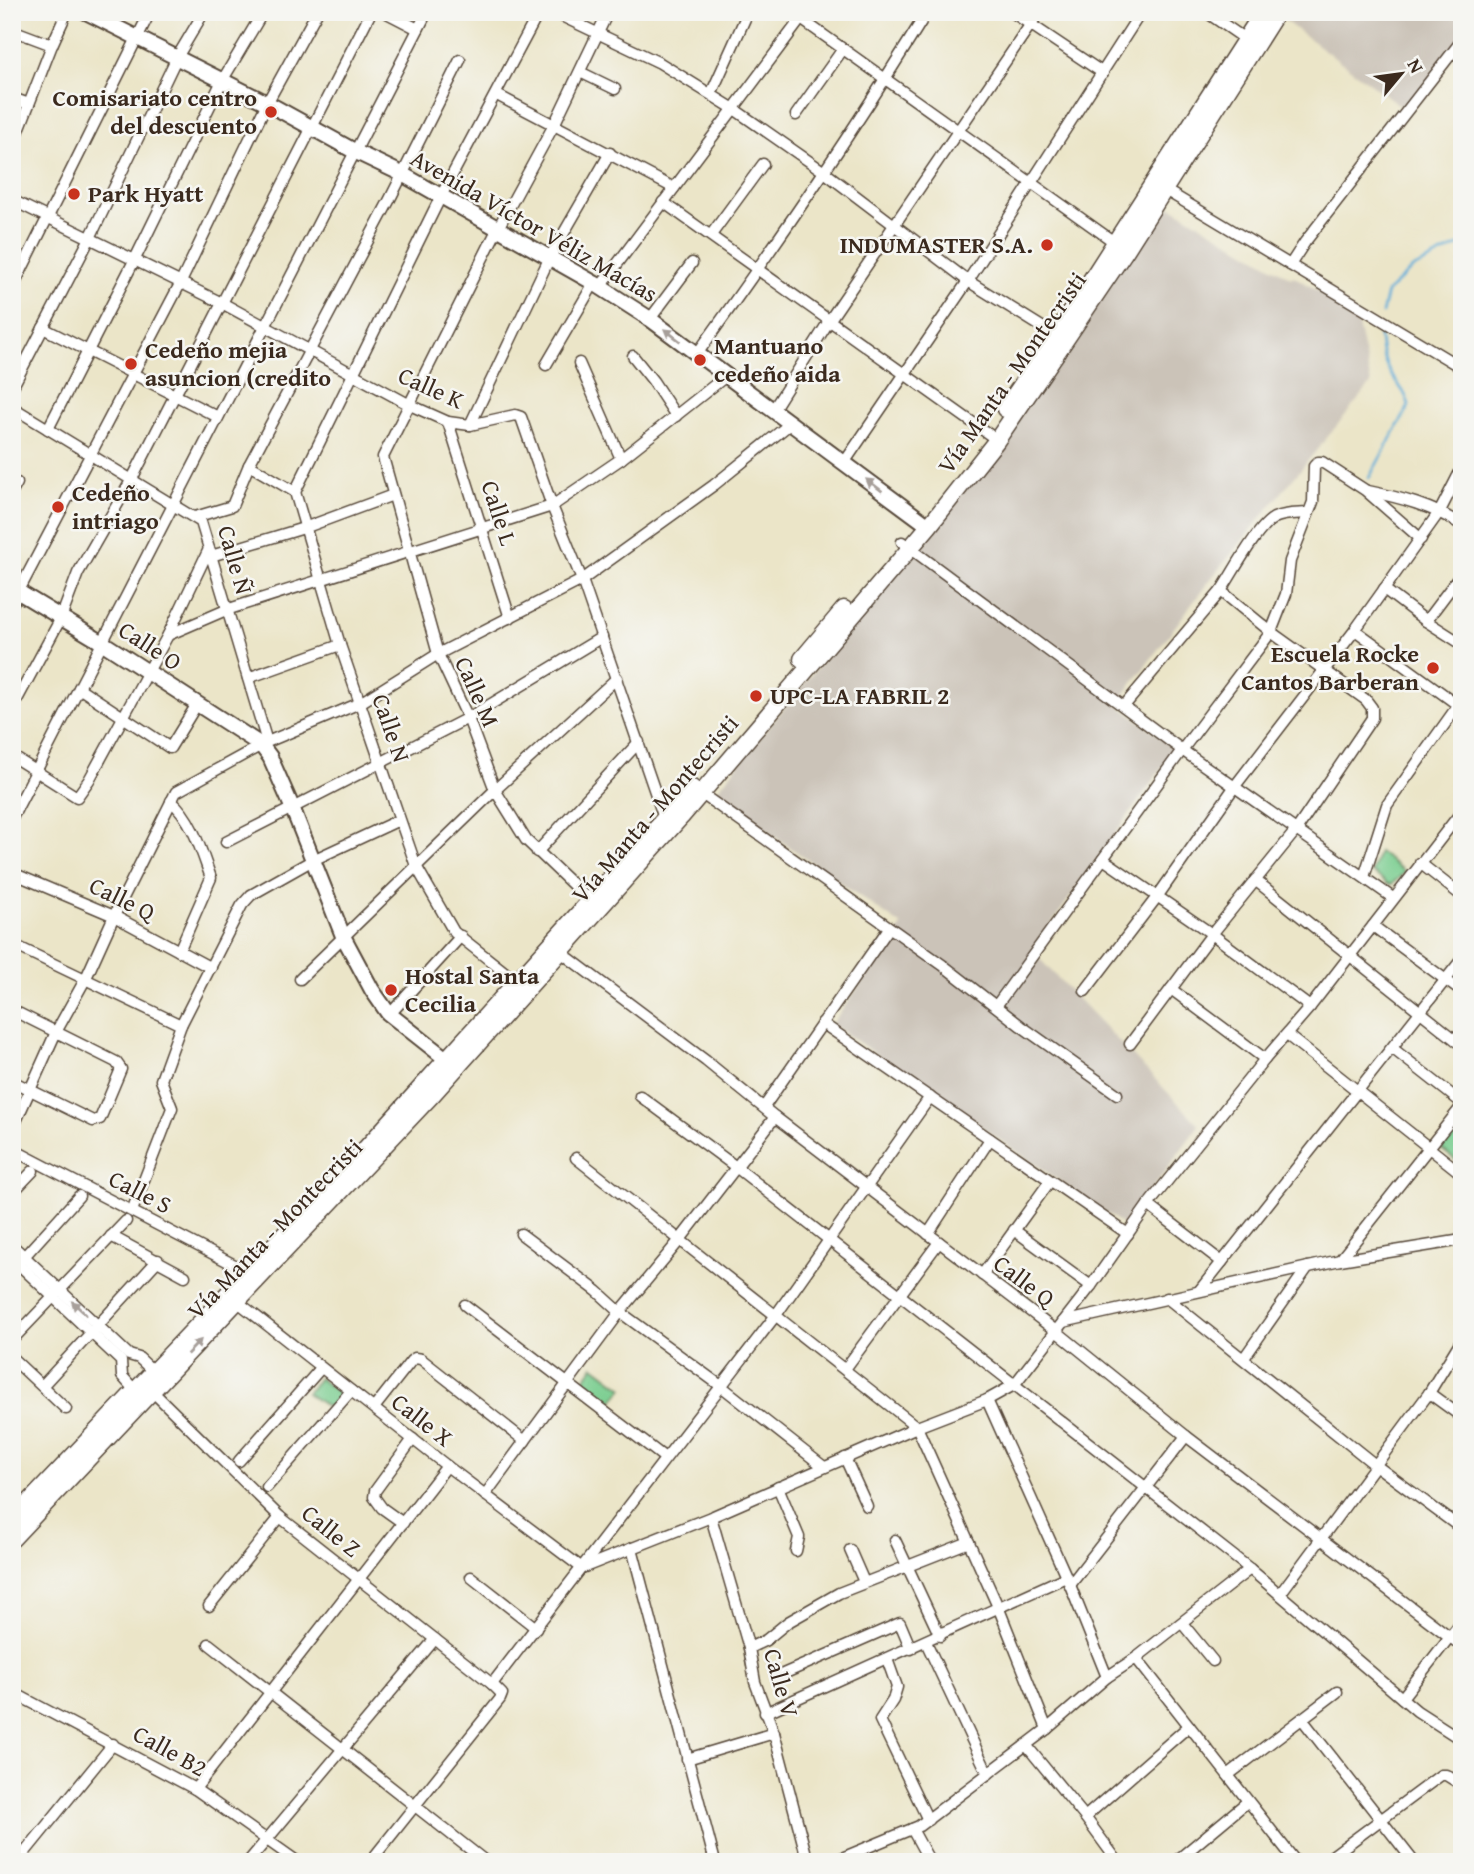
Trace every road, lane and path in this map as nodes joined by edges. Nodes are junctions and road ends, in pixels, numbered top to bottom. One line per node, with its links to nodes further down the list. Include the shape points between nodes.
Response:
1 (67, 12): 29 (street)
2 (86, 12): 26 (street, Avenida Víctor Véliz Macías)
3 (150, 12): 26 (street)
4 (204, 12): 31 (street)
5 (263, 12): 36 (street)
6 (317, 12): 41 (street)
7 (371, 12): 46 (street)
8 (384, 12): 23 (street)
9 (427, 12): 23 (street)
10 (539, 12): 39 (street)
11 (553, 12): 25 (street)
12 (608, 12): 25 (street)
13 (748, 12): 38 (street)
14 (927, 12): 35 (street)
15 (1012, 12): 22 (street)
16 (1039, 12): 22 (street)
17 (1141, 12): 34 (street)
18 (1206, 12): 28 (street)
19 (1264, 12): 28 (main road, Vía Manta - Montecristi)
20 (1277, 12): 28 (main road, Vía Manta - Montecristi)
21 (804, 15): 30 (street); 43 (street)
22 (1030, 25): 34 (street); 47 (street)
23 (418, 29): 49 (street)
24 (12, 30): 29 (street)
25 (600, 33): 33 (street); 38 (street)
26 (135, 38): 31 (street, Avenida Víctor Véliz Macías); 60 (street)
27 (1462, 40): 69 (street)
28 (1250, 42): 55 (main road, Vía Manta - Montecristi)
29 (52, 45): 42 (street)
30 (843, 49): 35 (street); 44 (street)
31 (176, 59): 36 (street, Avenida Víctor Véliz Macías); 64 (street)
32 (460, 60): 53 (street)
33 (580, 72): 37 (street); 45 (street)
34 (1103, 73): 54 (street)
35 (885, 79): 47 (street); 52 (street)
36 (222, 81): 41 (street, Avenida Víctor Véliz Macías); 67 (street)
37 (615, 89)
38 (711, 94): 43 (street)
39 (497, 95): 45 (street); 57 (street)
40 (12, 98): 42 (street)
41 (267, 103): 46 (street, Avenida Víctor Véliz Macías); 72 (street)
42 (30, 104): 48 (street)
43 (734, 109): 52 (street); 56 (street)
44 (796, 116)
45 (554, 125): 50 (street); 62 (street)
46 (312, 126): 49 (street, Avenida Víctor Véliz Macías); 75 (street)
47 (960, 131): 54 (street); 61 (street)
48 (12, 148)
49 (356, 152): 53 (street, Avenida Víctor Véliz Macías); 78 (street)
50 (610, 153): 56 (street); 66 (street)
51 (763, 164): 63 (street)
52 (823, 171): 61 (street); 70 (street)
53 (402, 174): 57 (street, Avenida Víctor Véliz Macías); 82 (street)
54 (1031, 181): 65 (street); 71 (street)
55 (1159, 187): 65 (main road, Vía Manta - Montecristi); 69 (street)
56 (674, 188): 59 (street)
57 (441, 196): 62 (street, Avenida Víctor Véliz Macías); 89 (street)
58 (12, 200): 60 (street, Calle K)
59 (663, 202): 63 (street); 73 (street)
60 (49, 217): 64 (street, Calle K); 74 (street)
61 (893, 226): 71 (street); 77 (street)
62 (498, 228): 66 (street, Avenida Víctor Véliz Macías); 94 (street)
63 (711, 235): 70 (street)
64 (90, 238): 67 (street, Calle K); 79 (street)
65 (1121, 246): 80 (main road, Vía Manta - Montecristi)
66 (550, 257): 73 (street, Avenida Víctor Véliz Macías); 101 (street)
67 (135, 260): 72 (street, Calle K); 81 (street)
68 (692, 262): 76 (street)
69 (1290, 265): 87 (street)
70 (759, 268): 77 (street); 83 (street)
71 (968, 281): 80 (street); 91 (street)
72 (180, 284): 75 (street, Calle K); 88 (street)
73 (597, 285): 76 (street, Avenida Víctor Véliz Macías); 86 (street)
74 (12, 289)
75 (222, 303): 78 (street, Calle K); 93 (street)
76 (650, 320): 83 (street, Avenida Víctor Véliz Macías, one-way to 76)
77 (829, 321): 91 (street); 96 (street)
78 (265, 327): 82 (street, Calle K); 98 (street)
79 (43, 328): 81 (street); 92 (street)
80 (1060, 339): 103 (main road, Vía Manta - Montecristi)
81 (88, 350): 88 (street); 102 (street)
82 (310, 351): 89 (street, Calle K); 107 (street)
83 (696, 354): 90 (street, Avenida Víctor Véliz Macías)
84 (633, 356): 97 (street)
85 (579, 363): 105 (street)
86 (547, 365)
87 (1462, 368)
88 (132, 373): 93 (street); 104 (street)
89 (354, 374): 94 (street, Calle K); 111 (street)
90 (726, 376): 96 (street, Avenida Víctor Véliz Macías); 97 (street)
91 (905, 376): 103 (street); 106 (street)
92 (12, 388)
93 (176, 395): 98 (street); 109 (street)
94 (410, 405): 99 (street, Calle K); 112 (street, Calle M, via 383,457)
95 (12, 407): 102 (street, Calle Ñ)
96 (773, 410): 100 (street, Avenida Víctor Véliz Macías)
97 (676, 416): 105 (street)
98 (218, 417): 113 (street)
99 (448, 422): 101 (street, Calle K); 121 (street, Calle L)
100 (791, 424): 106 (street, Avenida Víctor Véliz Macías); 128 (street)
101 (470, 425): 114 (street, Calle K, via 521,417)
102 (48, 429): 104 (street, Calle Ñ)
103 (993, 436): 118 (main road, Vía Manta - Montecristi)
104 (90, 453): 109 (street, Calle Ñ); 131 (street)
105 (621, 459): 114 (street)
106 (844, 463): 118 (street, Avenida Víctor Véliz Macías, one-way to 106)
107 (249, 465): 111 (street); 117 (street, via 232,506)
108 (1462, 468): 115 (street)
109 (132, 479): 113 (street, Calle Ñ); 133 (street, via 78,573)
110 (1365, 490): 115 (street); 116 (street, via 1318,462); 122 (street)
111 (295, 492): 120 (street, Calle N)
112 (393, 495): 120 (street); 124 (street, Calle M)
113 (176, 505): 117 (street, Calle Ñ); 140 (street)
114 (552, 506): 121 (street); 128 (street, Calle K)
115 (1440, 511): 119 (street); 122 (street)
116 (1308, 513): 130 (street, via 1287,514 1264,526); 137 (street)
117 (195, 517): 125 (street, Calle Ñ, via 204,527)
118 (925, 523): 123 (main road, Vía Manta - Montecristi)
119 (1462, 525)
120 (304, 528): 125 (street); 127 (street, Calle N)
121 (483, 529): 124 (street); 134 (street, Calle L)
122 (1420, 539): 129 (street)
123 (907, 545): 152 (street); 164 (main road, Vía Manta - Montecristi)
124 (409, 552): 127 (street); 143 (street, Calle M)
125 (210, 553): 132 (street, Calle Ñ); 138 (street)
126 (1462, 573): 135 (street)
127 (322, 580): 132 (street); 141 (street, Calle N)
128 (582, 580): 134 (street); 139 (street, Calle K)
129 (1384, 589): 135 (street); 136 (street)
130 (1221, 591): 137 (street); 152 (street)
131 (14, 594): 133 (street, Calle O)
132 (226, 610): 138 (street); 146 (street, Calle Ñ)
133 (61, 618): 140 (street, Calle O); 153 (street)
134 (510, 618): 143 (street)
135 (1426, 621): 142 (street)
136 (1355, 630): 144 (street); 149 (street)
137 (1271, 632): 144 (street); 158 (street)
138 (168, 635): 145 (street)
139 (602, 637): 147 (street, Calle K); 155 (street)
140 (103, 643): 145 (street, Calle O); 148 (street)
141 (340, 645): 146 (street); 150 (street, Calle N)
142 (1462, 645)
143 (438, 654): 150 (street); 155 (street, Calle M)
144 (1325, 670): 162 (street); 171 (street, via 1366,700 1372,718)
145 (147, 671): 151 (street, Calle O); 154 (street)
146 (247, 678): 156 (street, Calle Ñ)
147 (617, 678): 157 (street, Calle K); 163 (street)
148 (79, 688): 154 (street); 161 (street)
149 (1460, 702): 179 (street, via 1387,805)
150 (360, 703): 156 (street); 160 (street, Calle N)
151 (197, 704): 154 (street, via 170,748); 156 (street, Calle O)
152 (1124, 706): 158 (street)
153 (12, 709)
154 (123, 717): 161 (street, via 77,797)
155 (468, 718): 160 (street); 163 (street, Calle M)
156 (264, 743): 165 (street, via 176,792); 166 (street, Calle Ñ)
157 (639, 743): 170 (street, Calle K); 173 (street)
158 (1182, 750): 162 (street); 174 (street)
159 (12, 756): 161 (street)
160 (381, 764): 166 (street); 169 (street, Calle N)
161 (36, 770): 168 (street)
162 (1235, 786): 171 (street); 182 (street)
163 (495, 790): 173 (street, Calle M); 177 (street)
164 (697, 790): 170 (main road, Vía Manta - Montecristi); 187 (street)
165 (171, 801): 185 (street); 193 (street, via 189,824 211,878)
166 (292, 807): 172 (street); 175 (street, Calle Ñ)
167 (1462, 811): 176 (street)
168 (12, 818)
169 (399, 820): 175 (street); 177 (street, Calle N)
170 (666, 826): 184 (main road, Vía Manta - Montecristi)
171 (1297, 829): 179 (street); 180 (street)
172 (226, 842)
173 (537, 852): 184 (street, Calle M)
174 (1103, 859): 182 (street); 204 (street)
175 (313, 860): 189 (street, Calle Ñ); 196 (street, via 251,895)
176 (1420, 863): 181 (street); 183 (street)
177 (416, 866): 189 (street); 190 (street, Calle N, via 454,932)
178 (12, 874): 185 (street, Calle Q)
179 (1364, 877): 183 (street)
180 (1255, 880): 188 (street); 194 (street)
181 (1462, 896)
182 (1157, 897): 188 (street); 202 (street)
183 (1394, 898): 186 (street)
184 (594, 904): 192 (main road, Vía Manta - Montecristi)
185 (114, 916): 193 (street, Calle Q); 197 (street)
186 (1373, 926): 194 (street); 199 (street)
187 (889, 928): 204 (street); 209 (street)
188 (1212, 933): 201 (street); 205 (street)
189 (343, 936): 198 (street); 208 (street, Calle Ñ)
190 (461, 936): 200 (street, Calle N); 208 (street)
191 (12, 944): 197 (street)
192 (555, 948): 200 (main road, Vía Manta - Montecristi); 225 (street, Calle Q)
193 (179, 951): 196 (street, Calle Q)
194 (1349, 956): 205 (street); 207 (street)
195 (1462, 959): 199 (street)
196 (211, 968): 210 (street)
197 (86, 978): 210 (street); 211 (street)
198 (300, 979)
199 (1444, 979): 203 (street); 207 (street)
200 (522, 986): 217 (main road, Vía Manta - Montecristi)
201 (1171, 989): 213 (street); 216 (street)
202 (1085, 990)
203 (1462, 992)
204 (996, 1006): 221 (street)
205 (1310, 1007): 212 (street)
206 (12, 1010): 211 (street)
207 (1421, 1012): 214 (street); 215 (street)
208 (390, 1014): 217 (street, Calle Ñ)
209 (822, 1023): 223 (street); 225 (street)
210 (181, 1025): 241 (street, via 161,1080 172,1108)
211 (56, 1032): 219 (street); 219 (street, via 120,1065 100,1119 93,1121)
212 (1287, 1035): 216 (street); 220 (street)
213 (1130, 1044)
214 (1462, 1045)
215 (1392, 1048): 220 (street); 224 (street)
216 (1265, 1059): 240 (street)
217 (452, 1064): 258 (main road, Vía Manta - Montecristi); 266 (main road, Vía Manta - Montecristi, via 382,1150)
218 (12, 1082): 219 (street)
219 (30, 1090): 227 (street)
220 (1358, 1090): 229 (street); 256 (street)
221 (1117, 1094)
222 (640, 1096): 232 (street)
223 (930, 1097): 228 (street); 237 (street)
224 (1462, 1104): 229 (street)
225 (764, 1107): 226 (street, Calle Q)
226 (775, 1117): 232 (street); 237 (street, Calle Q)
227 (12, 1130)
228 (990, 1139): 235 (street); 245 (street)
229 (1429, 1148): 234 (street); 254 (street)
230 (12, 1149): 241 (street, Calle S)
231 (576, 1158): 250 (street)
232 (736, 1167): 248 (street); 250 (street)
233 (33, 1171): 236 (street)
234 (1462, 1174)
235 (1050, 1181): 243 (street); 246 (street)
236 (16, 1182): 238 (street)
237 (867, 1187): 245 (street, Calle Q); 248 (street)
238 (12, 1193)
239 (79, 1196): 255 (street)
240 (1148, 1205): 246 (street); 256 (street)
241 (132, 1210): 258 (street, Calle S)
242 (126, 1221): 247 (street)
243 (1014, 1230): 259 (street); 261 (street)
244 (522, 1234): 268 (street)
245 (928, 1234): 251 (street, Calle Q)
246 (1128, 1234): 261 (street)
247 (111, 1236): 253 (street); 263 (street)
248 (828, 1239): 264 (street); 269 (street)
249 (1462, 1240): 254 (street)
250 (680, 1241): 268 (street); 269 (street)
251 (939, 1242): 259 (street, Calle Q); 264 (street)
252 (12, 1245): 255 (street)
253 (158, 1260): 260 (street); 271 (street)
254 (1339, 1260): 257 (street)
255 (17, 1262): 263 (street)
256 (1222, 1262): 262 (street)
257 (1308, 1267): 262 (street); 276 (street)
258 (248, 1272): 282 (main road, Vía Manta - Montecristi)
259 (982, 1275): 272 (street, Calle Q)
260 (186, 1276)
261 (1091, 1286): 270 (street)
262 (1199, 1291): 265 (street)
263 (57, 1294): 271 (street); 274 (street)
264 (899, 1296): 278 (street); 281 (street)
265 (1167, 1298): 270 (street); 276 (street)
266 (237, 1302): 277 (street, Calle X); 282 (main road, Vía Manta - Montecristi, one-way to 266)
267 (465, 1305): 280 (street)
268 (620, 1312): 280 (street); 283 (street)
269 (776, 1315): 278 (street); 283 (street)
270 (1063, 1322): 272 (street)
271 (94, 1329): 279 (street); 282 (street, via 139,1358); 282 (street, via 121,1361 122,1376)
272 (1056, 1331): 281 (street); 291 (street, Calle Q)
273 (1462, 1339): 285 (street)
274 (12, 1340)
275 (12, 1357): 279 (street)
276 (1244, 1358): 297 (street)
277 (321, 1368): 284 (street, Calle X); 296 (street)
278 (845, 1369): 290 (street)
279 (43, 1385): 288 (street)
280 (568, 1385): 293 (street); 294 (street)
281 (1014, 1385): 286 (street); 302 (street)
282 (148, 1386): 305 (street, Calle Z); 307 (main road, Vía Manta - Montecristi); 311 (main road, Vía Manta - Montecristi)
283 (721, 1386): 294 (street); 299 (street)
284 (351, 1391): 287 (street, Calle X); 300 (street)
285 (1429, 1393): 289 (street); 297 (street)
286 (987, 1400): 290 (street); 322 (street)
287 (374, 1408): 292 (street, Calle X); 293 (street, via 411,1361 421,1359)
288 (66, 1409)
289 (1462, 1417)
290 (917, 1427): 295 (street); 313 (street)
291 (1186, 1436): 302 (street); 310 (street, Calle Q)
292 (413, 1439): 298 (street, Calle X); 308 (street, via 374,1497)
293 (525, 1441): 303 (street)
294 (665, 1458): 318 (street)
295 (845, 1458): 299 (street); 304 (street)
296 (239, 1461)
297 (1374, 1464): 309 (street); 310 (street)
298 (447, 1466): 303 (street, Calle X); 308 (street)
299 (824, 1467): 301 (street)
300 (267, 1488)
301 (778, 1488): 306 (street); 316 (street, via 797,1532)
302 (1145, 1489): 319 (street); 322 (street)
303 (485, 1495): 318 (street, Calle X)
304 (867, 1506)
305 (280, 1517): 321 (street, Calle Z); 325 (street)
306 (711, 1517): 314 (street); 336 (street, Calle V)
307 (12, 1520)
308 (403, 1523): 321 (street)
309 (1462, 1529)
310 (1320, 1537): 324 (street); 331 (street, Calle Q)
311 (12, 1539)
312 (895, 1540): 317 (street)
313 (969, 1542): 317 (street); 326 (street)
314 (632, 1548): 318 (street); 357 (street)
315 (850, 1550): 323 (street)
316 (796, 1551)
317 (907, 1565): 323 (street); 330 (street)
318 (582, 1568): 329 (street)
319 (1250, 1569): 324 (street); 328 (street)
320 (471, 1577): 329 (street)
321 (358, 1580): 332 (street, Calle Z); 345 (street)
322 (1068, 1581): 326 (street); 342 (street)
323 (864, 1582): 336 (street, via 802,1613)
324 (1280, 1594): 347 (street)
325 (209, 1606)
326 (999, 1609): 330 (street); 351 (street)
327 (1462, 1621): 331 (street)
328 (1182, 1623): 338 (street); 340 (street)
329 (536, 1628): 343 (street)
330 (940, 1636): 333 (street)
331 (1450, 1636): 335 (street, Calle Q); 347 (street)
332 (435, 1639): 343 (street, Calle Z); 356 (street)
333 (926, 1642): 337 (street); 358 (street)
334 (209, 1644): 345 (street)
335 (1462, 1646)
336 (749, 1648): 348 (street, Calle V)
337 (911, 1648): 339 (street); 341 (street, via 900,1623)
338 (1136, 1658): 342 (street); 350 (street)
339 (887, 1659): 348 (street); 365 (street, via 897,1687 880,1720)
340 (1213, 1661)
341 (783, 1674)
342 (1107, 1677): 351 (street)
343 (492, 1684): 363 (street, Calle Z, via 500,1690 500,1699)
344 (12, 1692): 354 (street, Calle B2)
345 (269, 1692): 356 (street); 361 (street)
346 (1337, 1692): 349 (street)
347 (1402, 1698): 353 (street)
348 (765, 1713): 352 (street, Calle V)
349 (1302, 1719): 359 (street); 366 (street)
350 (1189, 1726): 359 (street); 364 (street)
351 (1047, 1729): 355 (street)
352 (774, 1734): 357 (street); 375 (street, Calle V)
353 (1462, 1740)
354 (113, 1744): 361 (street, Calle B2); 370 (street)
355 (1026, 1745): 358 (street); 364 (street)
356 (342, 1748): 363 (street); 368 (street)
357 (687, 1759): 374 (street)
358 (988, 1774): 365 (street)
359 (1228, 1775): 362 (street)
360 (1462, 1785): 366 (street, via 1441,1775)
361 (195, 1788): 368 (street, Calle B2)
362 (1247, 1802): 379 (street); 380 (street)
363 (416, 1806): 369 (street); 373 (street)
364 (1085, 1817): 378 (street)
365 (928, 1820): 367 (street)
366 (1381, 1820): 381 (street); 382 (street)
367 (912, 1829): 376 (street); 377 (street)
368 (266, 1838): 371 (street); 372 (street, Calle B2)
369 (485, 1861)
370 (17, 1862)
371 (248, 1862)
372 (298, 1862)
373 (370, 1862)
374 (715, 1862)
375 (808, 1862)
376 (832, 1862)
377 (930, 1862)
378 (1118, 1862)
379 (1175, 1862)
380 (1296, 1862)
381 (1324, 1862)
382 (1415, 1862)

